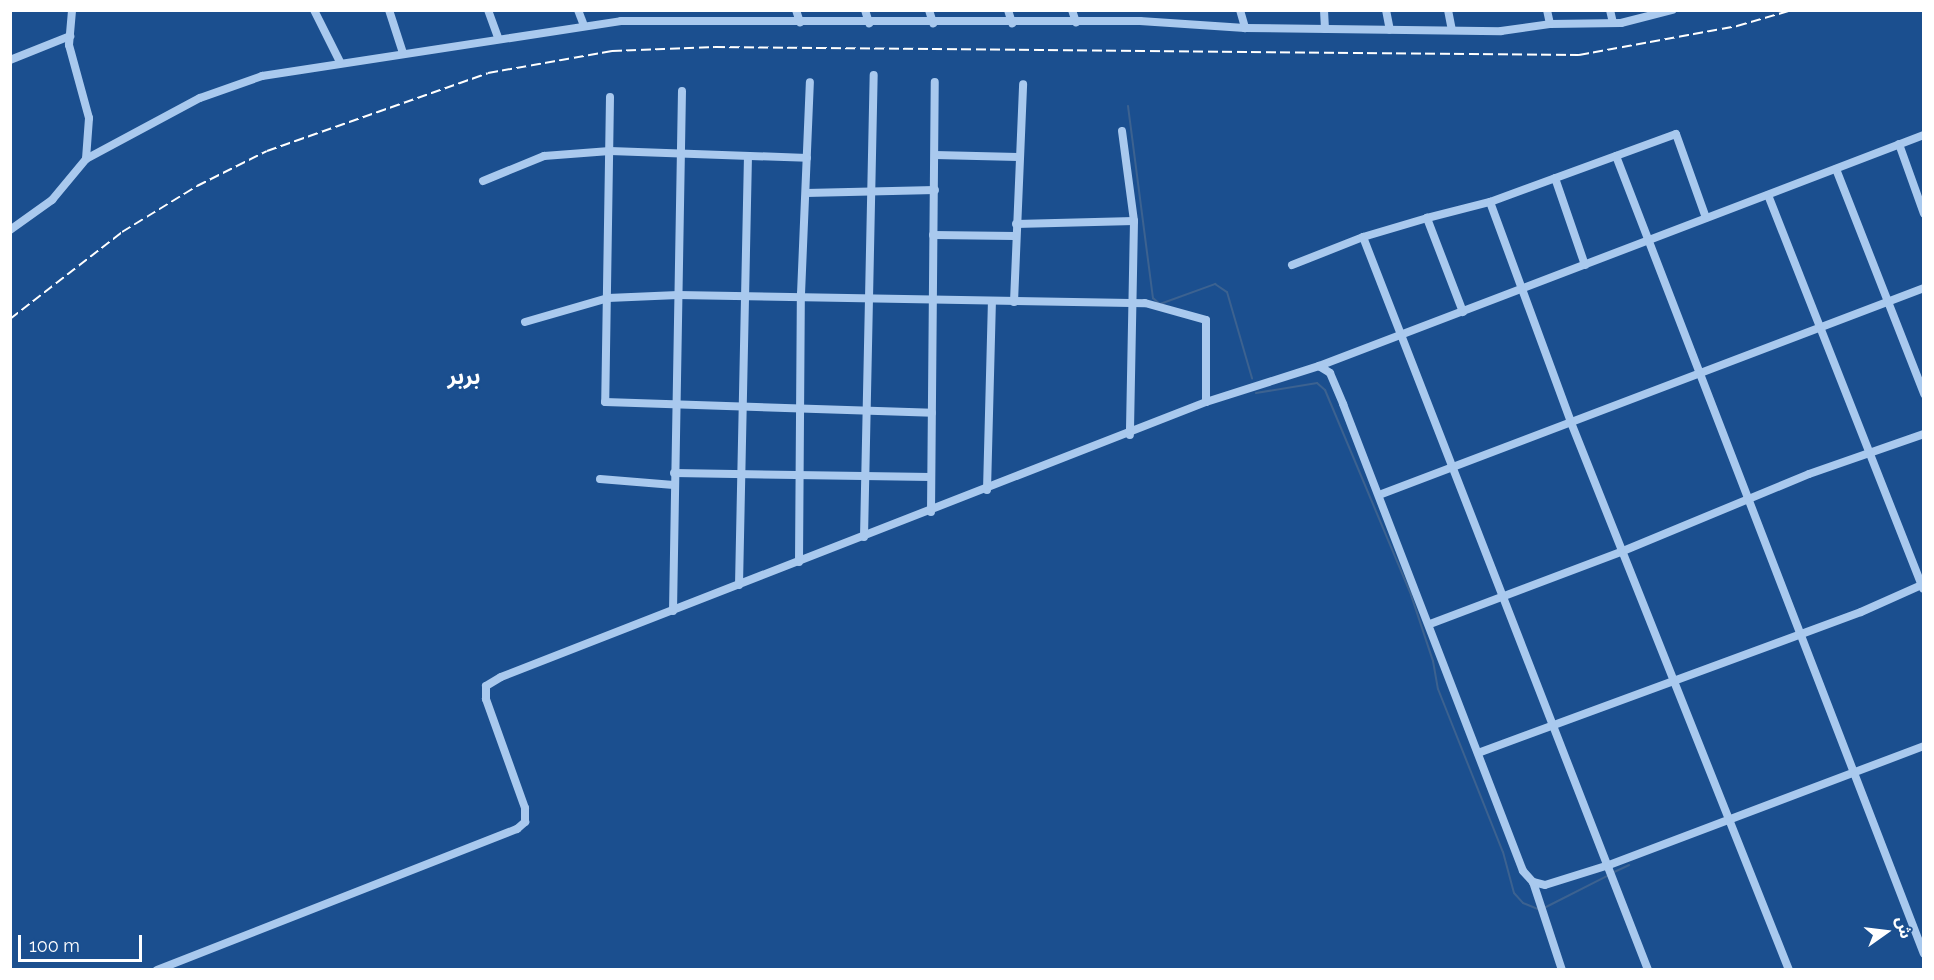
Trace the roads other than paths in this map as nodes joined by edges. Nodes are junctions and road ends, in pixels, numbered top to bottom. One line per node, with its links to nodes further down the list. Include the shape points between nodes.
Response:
1 (72, 10): 36 (street)
2 (314, 10): 40 (street)
3 (389, 10): 38 (street)
4 (488, 10): 37 (street)
5 (578, 10): 31 (street)
6 (645, 10): 21 (street)
7 (715, 10): 23 (street)
8 (796, 10): 24 (street)
9 (864, 10): 26 (street)
10 (929, 10): 27 (street)
11 (1008, 10): 28 (street)
12 (1072, 10): 25 (street)
13 (1137, 10): 22 (street)
14 (1240, 10): 32 (street)
15 (1324, 10): 33 (street)
16 (1386, 10): 34 (street)
17 (1448, 10): 35 (street)
18 (1547, 10): 30 (street)
19 (1610, 10): 29 (street)
20 (1672, 10): 29 (street)
21 (648, 21): 23 (street); 31 (street)
22 (1140, 21): 25 (street); 32 (street)
23 (718, 22): 24 (street)
24 (800, 22): 26 (street)
25 (1076, 22): 28 (street)
26 (869, 23): 27 (street)
27 (933, 23): 28 (street)
28 (1012, 23)
29 (1613, 23): 30 (street)
30 (1550, 24): 35 (street, via 1501,31)
31 (584, 26): 37 (street)
32 (1245, 28): 33 (street)
33 (1325, 29): 34 (street)
34 (1390, 30): 35 (street)
35 (1452, 30)
36 (70, 36): 39 (street); 57 (street, via 69,45 89,118)
37 (498, 38): 38 (street)
38 (403, 53): 40 (street)
39 (10, 60)
40 (340, 62): 57 (street, via 262,76 200,99)
41 (874, 75): 63 (street)
42 (810, 82): 56 (street)
43 (935, 82): 51 (street)
44 (1023, 84): 55 (street)
45 (682, 91): 52 (street)
46 (610, 97): 50 (street)
47 (1122, 131): 69 (street)
48 (1923, 135): 49 (street)
49 (1899, 144): 58 (street); 66 (street)
50 (610, 151): 52 (street); 60 (street, via 544,156); 84 (street)
51 (935, 155): 55 (street); 61 (street)
52 (680, 156): 54 (street); 82 (street)
53 (1616, 156): 59 (street); 68 (street, via 1676,134); 75 (street)
54 (748, 157): 56 (street); 80 (street)
55 (1020, 157): 70 (street)
56 (807, 158): 62 (street)
57 (87, 159): 71 (street, via 52,200)
58 (1836, 169): 64 (street); 88 (street)
59 (1556, 178): 65 (street); 77 (street)
60 (483, 181)
61 (935, 190): 63 (street); 72 (street)
62 (806, 193): 63 (street); 81 (street)
63 (873, 194): 83 (street)
64 (1768, 195): 68 (street); 92 (street)
65 (1490, 202): 67 (street); 79 (street)
66 (1923, 213)
67 (1427, 218): 74 (street); 90 (street)
68 (1706, 218): 75 (street)
69 (1134, 221): 70 (street); 89 (street)
70 (1016, 224): 73 (street)
71 (10, 230)
72 (933, 235): 73 (street); 85 (street)
73 (1015, 236): 87 (street)
74 (1363, 237): 76 (street); 93 (street)
75 (1647, 241): 77 (street); 95 (street)
76 (1292, 265)
77 (1585, 265): 79 (street)
78 (1923, 288): 88 (street)
79 (1523, 289): 90 (street); 103 (street)
80 (745, 294): 81 (street); 82 (street); 99 (street)
81 (801, 294): 83 (street); 100 (street)
82 (678, 295): 84 (street); 98 (street)
83 (870, 296): 85 (street); 101 (street)
84 (608, 298): 91 (street); 98 (street, via 605,402)
85 (931, 298): 86 (street); 102 (street)
86 (992, 301): 87 (street); 115 (street)
87 (1014, 302): 89 (street)
88 (1887, 302): 92 (street); 96 (street)
89 (1130, 303): 97 (street, via 1145,303 1206,320); 105 (street)
90 (1463, 312): 93 (street)
91 (525, 322)
92 (1820, 327): 95 (street); 106 (street)
93 (1399, 336): 94 (street); 107 (street)
94 (1319, 366): 97 (street); 116 (street, via 1330,373)
95 (1697, 372): 103 (street); 117 (street)
96 (1923, 394)
97 (1206, 402): 105 (street)
98 (676, 407): 99 (street); 108 (street)
99 (743, 407): 100 (street); 109 (street)
100 (800, 408): 101 (street); 111 (street)
101 (867, 411): 102 (street); 110 (street)
102 (933, 413): 112 (street)
103 (1570, 420): 107 (street); 120 (street)
104 (1923, 434): 106 (street)
105 (1130, 435): 115 (street)
106 (1870, 454): 117 (street); 123 (street)
107 (1451, 467): 116 (street); 124 (street)
108 (674, 473): 109 (street); 114 (street)
109 (743, 474): 111 (street); 122 (street)
110 (865, 474): 111 (street); 112 (street); 119 (street)
111 (799, 475): 121 (street)
112 (931, 477): 118 (street)
113 (600, 479): 114 (street)
114 (674, 485): 125 (street)
115 (987, 490): 118 (street)
116 (1379, 495): 126 (street)
117 (1746, 499): 120 (street); 127 (street)
118 (931, 512): 119 (street)
119 (864, 537): 121 (street)
120 (1623, 551): 124 (street); 128 (street)
121 (799, 562): 122 (street)
122 (739, 585): 125 (street)
123 (1923, 586): 127 (street)
124 (1501, 595): 126 (street); 129 (street)
125 (673, 611): 137 (street, via 486,686 486,699 525,808 525,822 517,829)
126 (1430, 624): 131 (street)
127 (1799, 634): 128 (street); 132 (street)
128 (1675, 682): 129 (street); 133 (street)
129 (1552, 725): 131 (street); 134 (street)
130 (1923, 746): 132 (street)
131 (1478, 753): 135 (street, via 1523,871)
132 (1854, 772): 133 (street); 136 (street)
133 (1731, 819): 134 (street); 140 (street)
134 (1609, 865): 135 (street, via 1545,885); 139 (street)
135 (1533, 882): 138 (street)
136 (1923, 954)
137 (157, 969)
138 (1562, 969)
139 (1648, 969)
140 (1789, 969)

